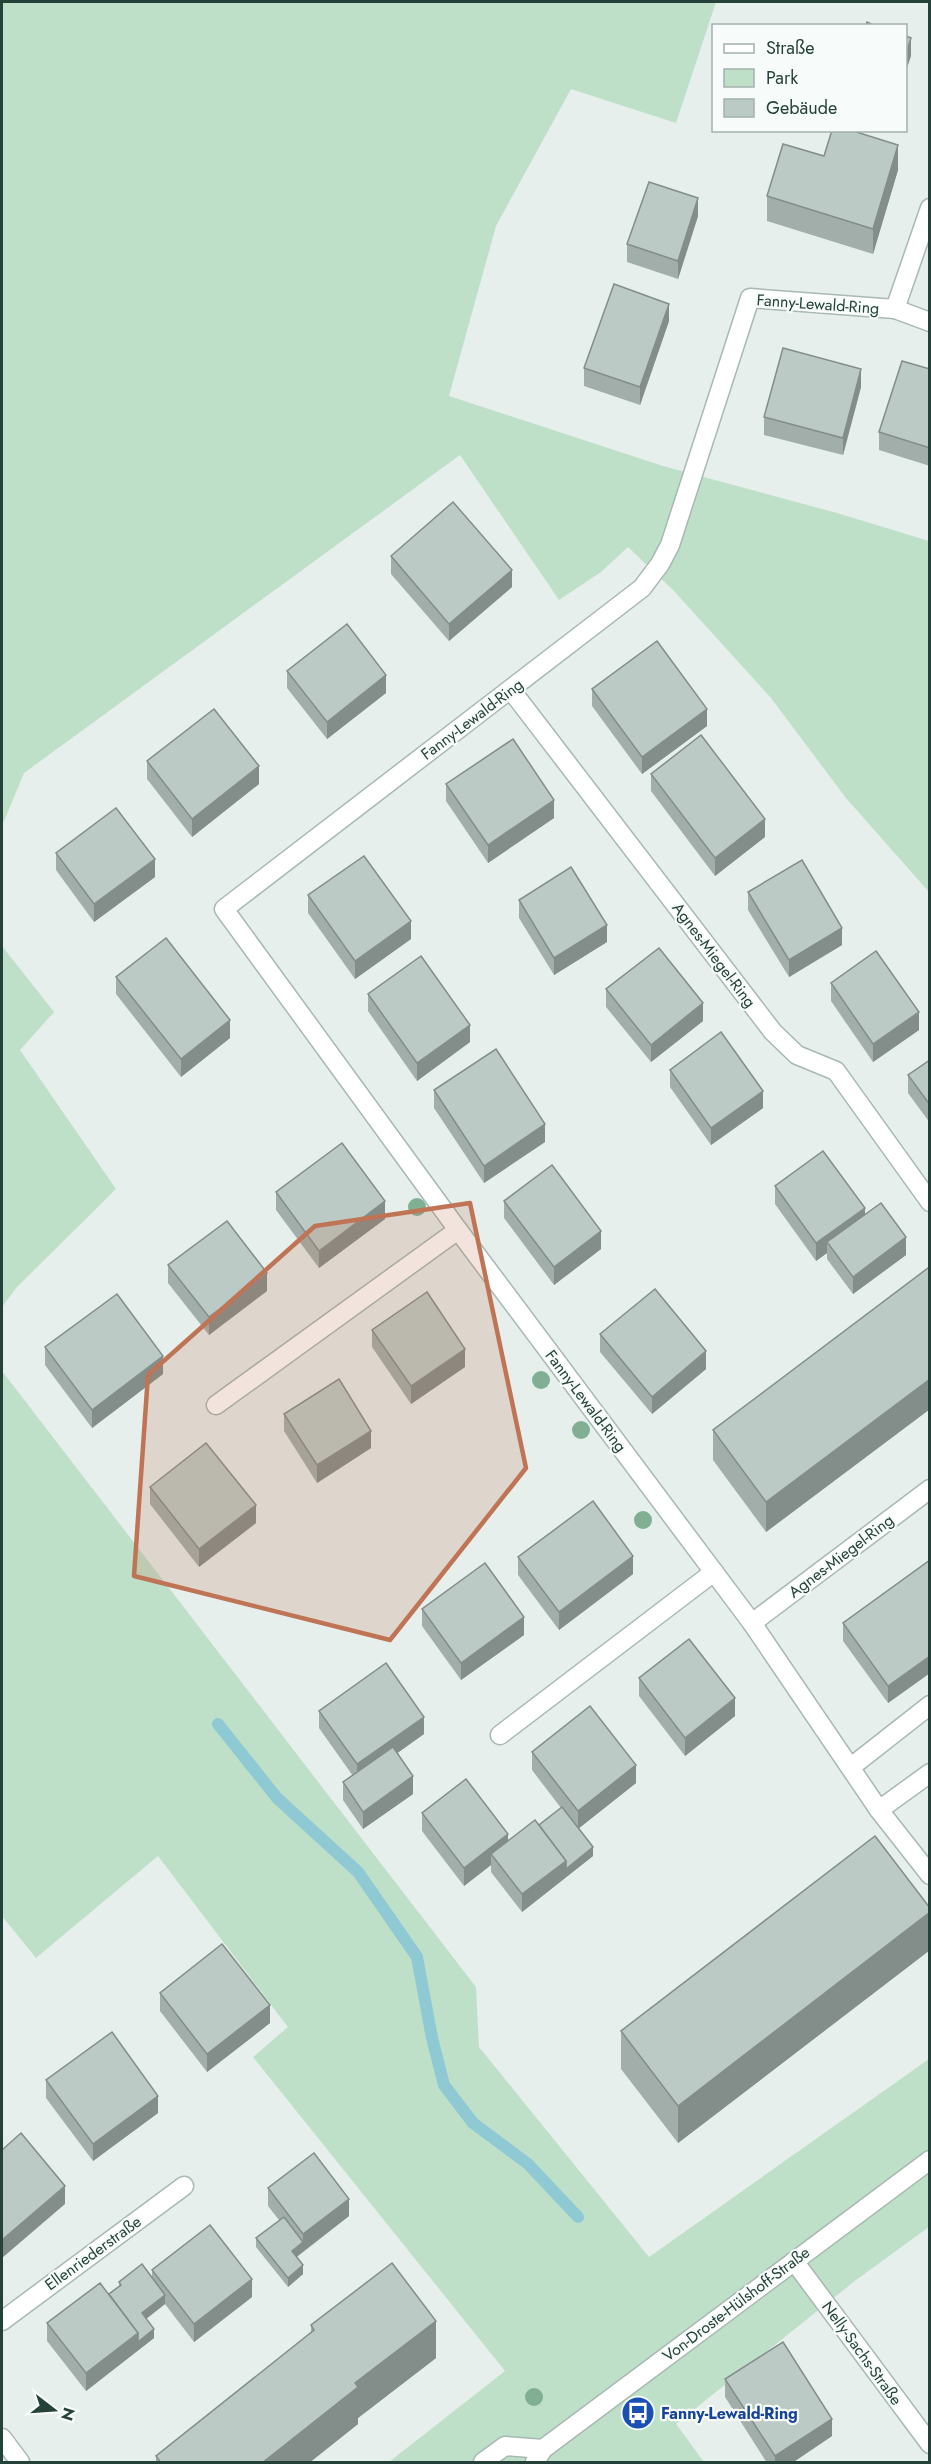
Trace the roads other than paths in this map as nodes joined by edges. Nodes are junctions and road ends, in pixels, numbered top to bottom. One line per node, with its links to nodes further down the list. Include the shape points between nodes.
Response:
1 (930, 208): 2 (street)
2 (895, 309): 3 (street, Fanny-Lewald-Ring); 4 (street, Fanny-Lewald-Ring, via 750,298 670,545 660,564 642,588)
3 (930, 322)
4 (511, 690): 5 (street, Agnes-Miegel-Ring, via 773,1032 797,1055 836,1071); 6 (street, Fanny-Lewald-Ring, via 224,909)
5 (930, 1202)
6 (458, 1230): 7 (street); 9 (street, Fanny-Lewald-Ring)
7 (216, 1405)
8 (930, 1489): 10 (street, Agnes-Miegel-Ring)
9 (714, 1572): 10 (street, Fanny-Lewald-Ring); 12 (street)
10 (752, 1623): 13 (street, Fanny-Lewald-Ring)
11 (930, 1705): 13 (street)
12 (500, 1734)
13 (851, 1767): 15 (street, Fanny-Lewald-Ring)
14 (930, 1773): 15 (street)
15 (879, 1810): 16 (street, Fanny-Lewald-Ring)
16 (930, 1875)
17 (930, 2160): 19 (street, Von-Droste-Hülshoff-Straße)
18 (183, 2186): 20 (street, Ellenriederstraße)
19 (794, 2261): 22 (street, Nelly-Sachs-Straße); 23 (street, Von-Droste-Hülshoff-Straße)
20 (2, 2321)
21 (2, 2438): 24 (street)
22 (930, 2444)
23 (539, 2456): 25 (street, Von-Droste-Hülshoff-Straße, via 505,2446)
24 (20, 2463)
25 (483, 2463)

